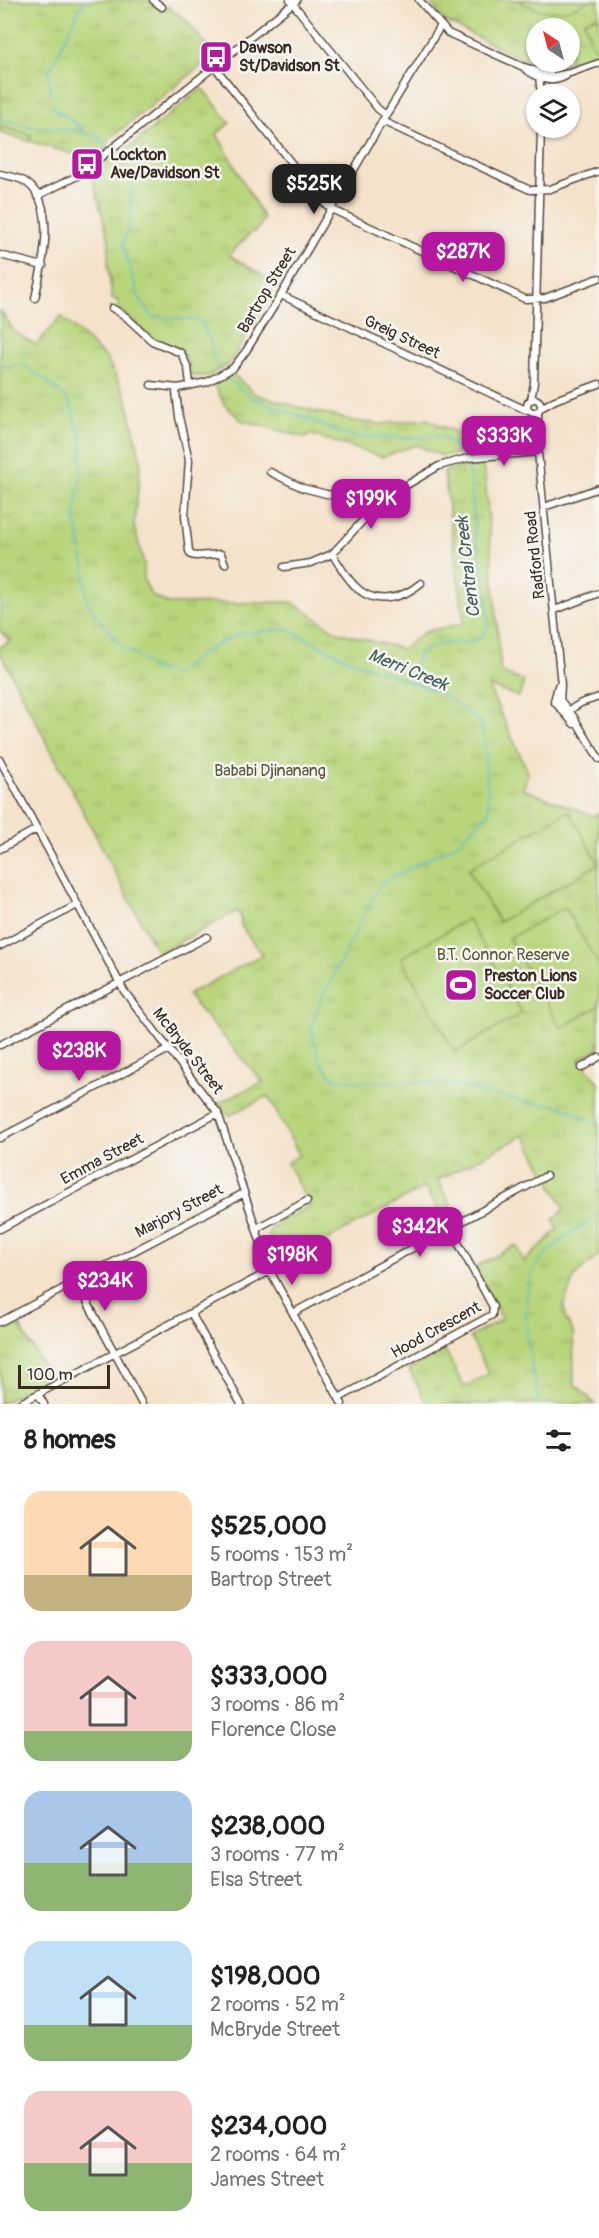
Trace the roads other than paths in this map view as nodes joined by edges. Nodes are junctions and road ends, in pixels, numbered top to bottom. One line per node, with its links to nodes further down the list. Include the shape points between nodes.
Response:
1 (153, 0): 4 (street)
2 (419, 0): 5 (street)
3 (293, 1): 7 (street); 12 (street)
4 (162, 7)
5 (440, 27): 8 (street); 12 (street, Bartrop Street)
6 (599, 63): 9 (street)
7 (214, 66): 17 (street, via 78,175); 18 (street, via 320,199)
8 (540, 75): 9 (street); 10 (street)
9 (549, 78): 11 (street)
10 (541, 84)
11 (546, 84)
12 (384, 118): 16 (street, via 530,190); 18 (street, Bartrop Street)
13 (541, 138): 16 (street, Radford Road)
14 (599, 171): 16 (street, via 550,189)
15 (0, 174): 17 (street, via 27,183)
16 (539, 189): 24 (street, Radford Road)
17 (37, 196): 20 (street, via 45,224)
18 (332, 208): 22 (street, Bartrop Street); 24 (street, via 525,298)
19 (0, 255): 20 (street)
20 (43, 266): 23 (street)
21 (599, 278): 24 (street)
22 (281, 295): 27 (street, Bartrop Street, via 233,368 207,382); 31 (street, Greig Street, via 513,404)
23 (35, 298)
24 (537, 298): 26 (street, Radford Road)
25 (112, 308): 27 (street, via 152,341 181,353)
26 (534, 383): 31 (street, Radford Road); 32 (street, Radford Road)
27 (190, 384): 30 (street, Bartrop Street)
28 (599, 384): 32 (street)
29 (151, 386): 30 (street, Bartrop Street)
30 (178, 388): 40 (street, via 179,417 189,460 185,516 189,551 196,556 222,553)
31 (529, 406): 32 (street); 32 (street); 33 (street, Radford Road)
32 (540, 406): 33 (street, Radford Road)
33 (537, 432): 34 (street, Radford Road)
34 (538, 452): 37 (street, Radford Road); 38 (street, via 450,461 400,489)
35 (270, 472): 38 (street, via 303,488 350,500)
36 (599, 488): 37 (street)
37 (544, 507): 44 (street, Radford Road)
38 (369, 514): 39 (street)
39 (332, 554): 41 (street, via 311,563); 42 (street, via 352,583 372,597 401,596)
40 (225, 564)
41 (284, 567)
42 (421, 583)
43 (599, 593): 44 (street)
44 (555, 609): 46 (street, Radford Road, via 560,700)
45 (599, 697): 46 (street)
46 (567, 712): 47 (street, Radford Road)
47 (599, 759)
48 (0, 760): 49 (street, McBryde Street)
49 (37, 829): 50 (street); 51 (street, McBryde Street)
50 (0, 849)
51 (77, 905): 53 (street); 54 (street, McBryde Street)
52 (207, 937): 54 (street)
53 (0, 946)
54 (119, 983): 55 (street); 56 (street, McBryde Street)
55 (0, 1045)
56 (169, 1049): 59 (street, McBryde Street); 60 (street)
57 (599, 1057): 58 (street)
58 (581, 1068)
59 (218, 1113): 62 (street, McBryde Street); 66 (street, Emma Street)
60 (0, 1138)
61 (546, 1176): 65 (street)
62 (244, 1193): 64 (street, McBryde Street); 68 (street, Marjory Street)
63 (307, 1201): 64 (street)
64 (257, 1228): 67 (street, McBryde Street)
65 (450, 1228): 70 (street); 74 (street, Hood Crescent, via 493,1307 492,1315)
66 (0, 1229)
67 (270, 1271): 69 (street); 70 (street, McBryde Street)
68 (76, 1281): 71 (street, Marjory Street); 72 (street)
69 (192, 1313): 72 (street); 78 (street)
70 (293, 1313): 74 (street, McBryde Street)
71 (0, 1322)
72 (114, 1353): 73 (street); 77 (street)
73 (38, 1394): 75 (street); 76 (street)
74 (340, 1401)
75 (19, 1404)
76 (44, 1404)
77 (142, 1404)
78 (240, 1404)

